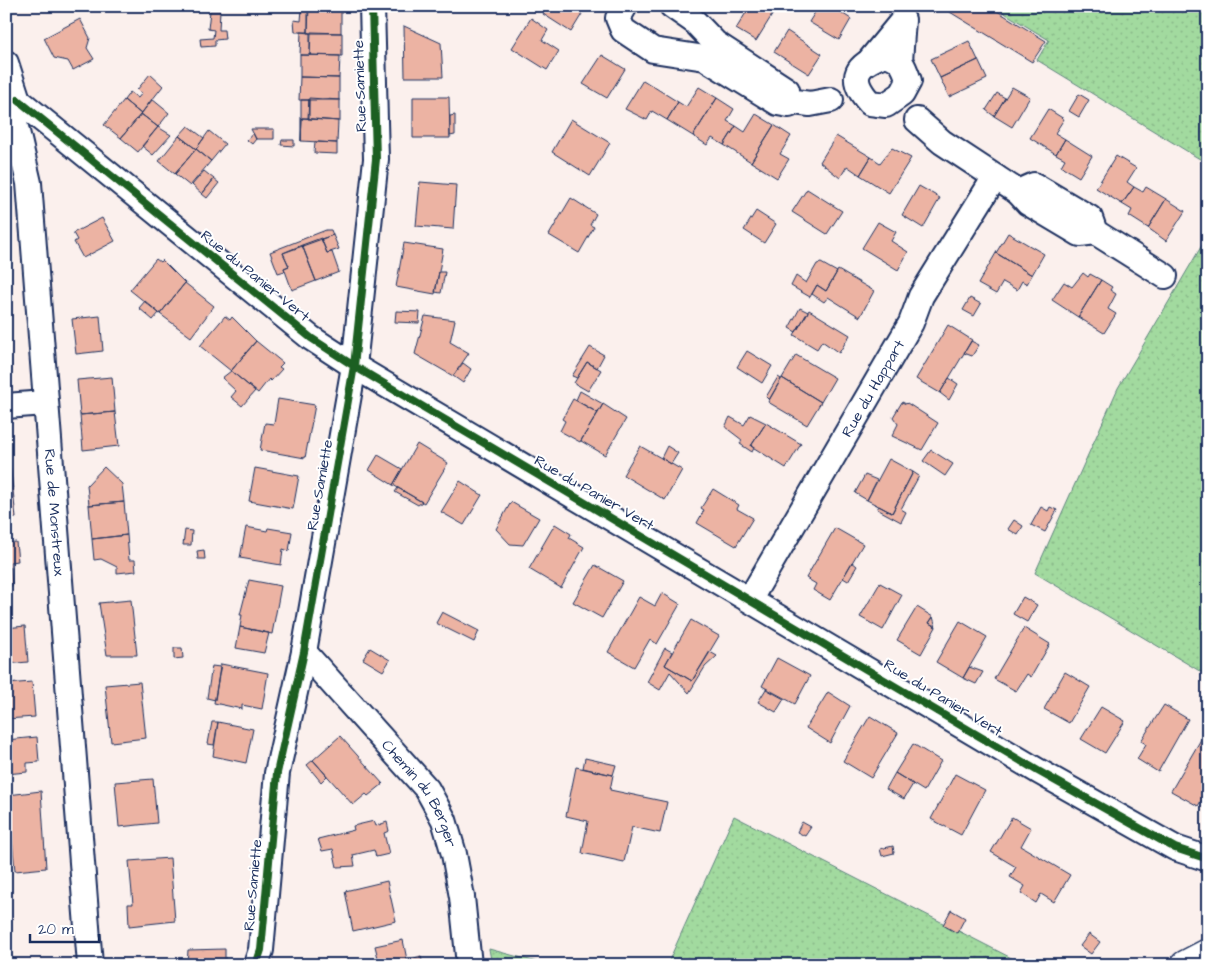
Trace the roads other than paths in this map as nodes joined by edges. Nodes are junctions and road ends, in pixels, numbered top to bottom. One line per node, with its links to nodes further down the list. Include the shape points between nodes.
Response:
1 (372, 6): 15 (street, Rue Samiette, via 376,159)
2 (625, 6): 10 (street, via 618,18 623,30 653,50 705,58 778,103 789,105)
3 (672, 6): 10 (street, via 695,22 715,43 786,89)
4 (907, 13): 6 (street); 7 (street)
5 (6, 63): 8 (street, Rue de Monstreux)
6 (864, 67): 7 (street, via 886,54); 9 (street); 11 (street, via 859,90)
7 (904, 71): 11 (street, via 902,94); 12 (street)
8 (18, 100): 15 (street, Rue du Panier Vert, via 311,338); 16 (street, Rue de Monstreux, via 15,123 29,182)
9 (831, 100): 10 (street, via 810,104); 11 (street)
10 (795, 102)
11 (876, 102): 12 (street)
12 (917, 120): 13 (street, via 942,142)
13 (995, 177): 14 (street, via 1018,192 1034,186 1090,218 1095,232); 18 (street, Rue du Happart, via 921,296 911,323)
14 (1165, 276)
15 (354, 366): 18 (street, Rue du Panier Vert); 19 (street, Rue Samiette)
16 (46, 403): 17 (street); 22 (street, Rue de Monstreux)
17 (6, 406)
18 (750, 599): 20 (street, Rue du Panier Vert, via 1038,771 1175,848)
19 (304, 652): 23 (street, Rue Samiette, via 276,773 261,950); 24 (street, Chemin du Berger, via 427,789 444,820 462,897)
20 (1203, 855)
21 (1208, 953): 25 (highway)
22 (90, 965)
23 (256, 965)
24 (469, 965)
25 (1185, 965)

